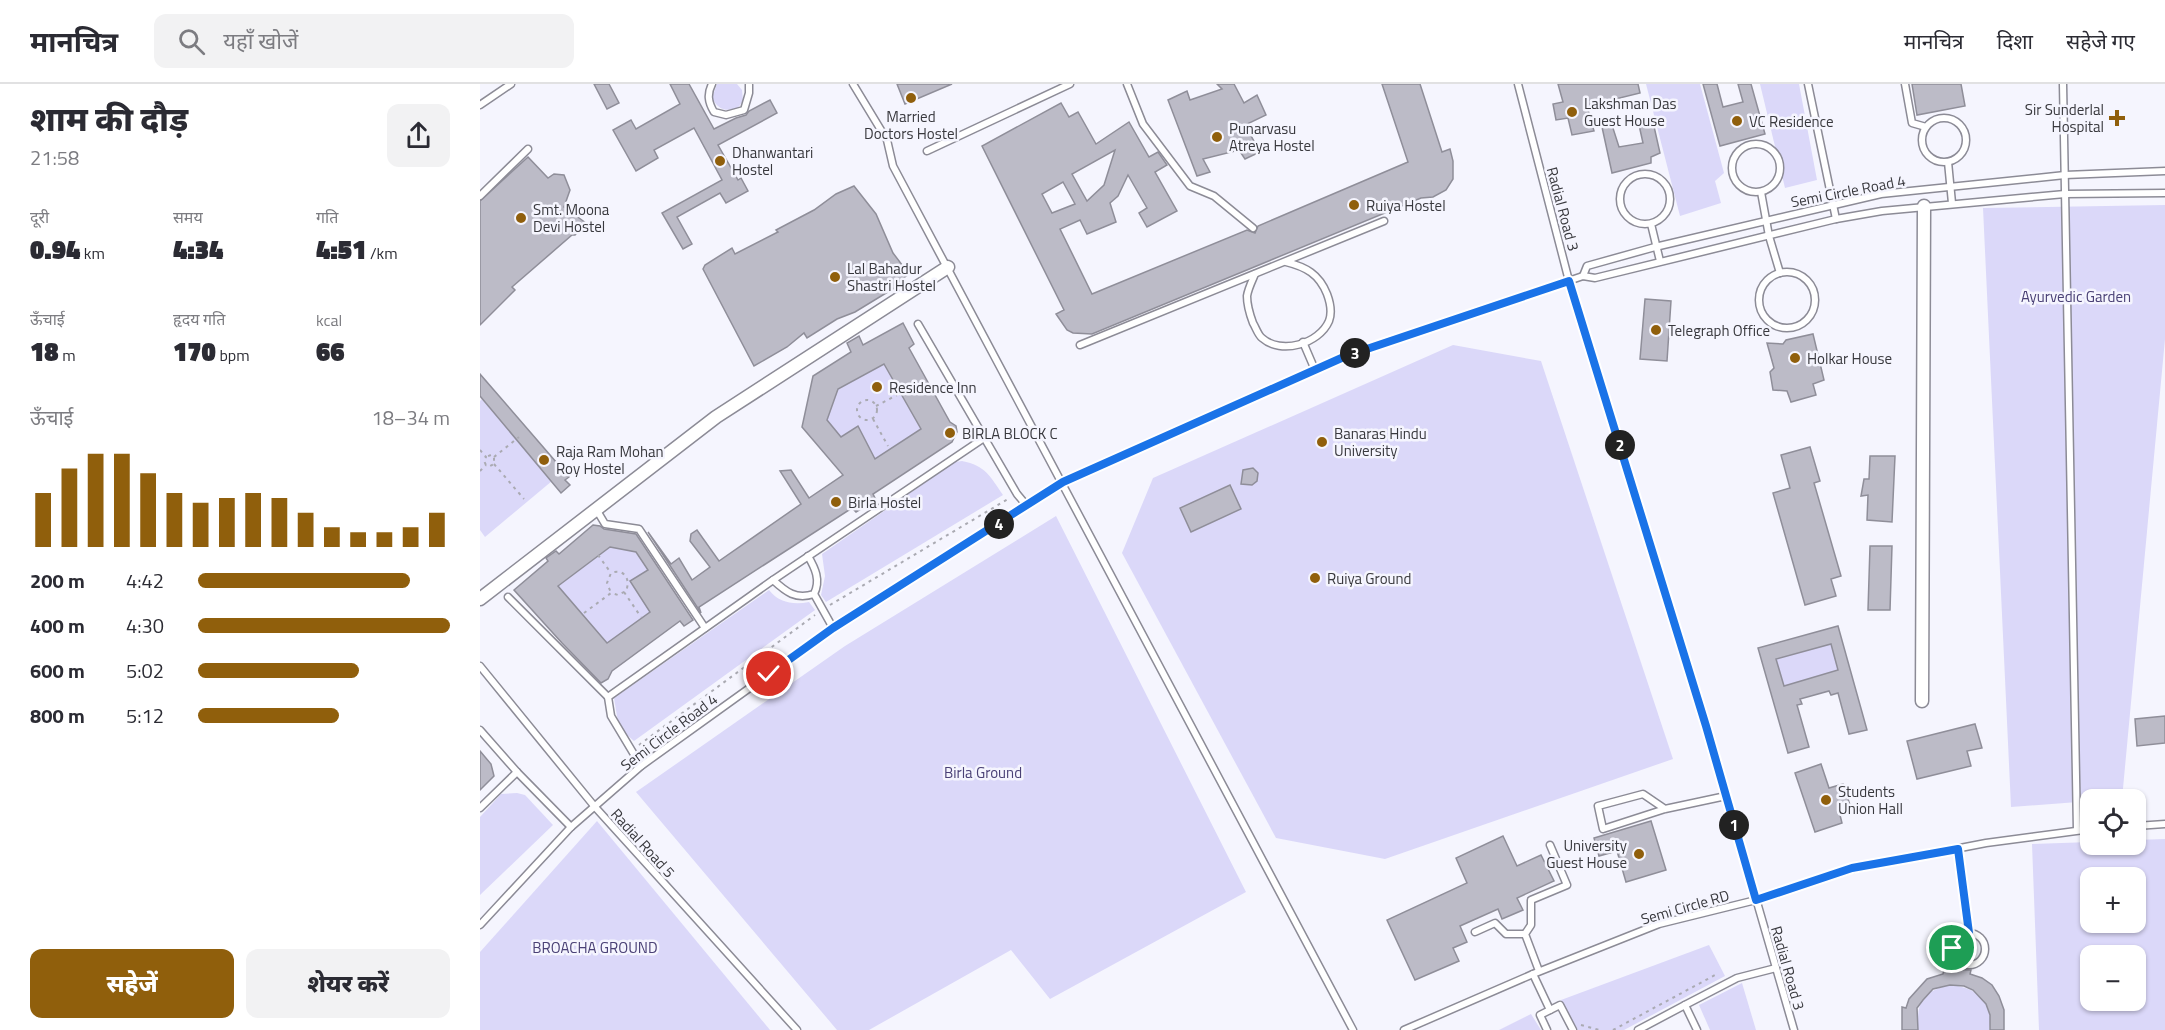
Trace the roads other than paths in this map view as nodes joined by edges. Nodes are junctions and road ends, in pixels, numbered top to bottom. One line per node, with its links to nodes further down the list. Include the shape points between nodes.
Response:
1 (511, 84): 11 (lane)
2 (712, 84): 3 (lane, via 708,99 711,107 726,115 744,110)
3 (749, 84)
4 (853, 84): 35 (lane, via 887,140 893,166)
5 (1070, 84): 14 (lane)
6 (1127, 84): 30 (lane, via 1143,124 1190,186 1214,196)
7 (1518, 84): 39 (lane, Radial Road 3)
8 (1808, 84): 24 (lane)
9 (1905, 84): 12 (lane, via 1912,123)
10 (2063, 84): 17 (lane)
11 (480, 105)
12 (1926, 127): 15 (lane, via 1922,135 1925,152 1940,162); 15 (lane, via 1932,121 1949,118 1963,128 1966,145 1962,153)
13 (528, 149): 22 (lane)
14 (927, 151)
15 (1948, 162): 18 (lane)
16 (2165, 171): 17 (lane, Semi Circle Road 4)
17 (2065, 175): 18 (lane, Semi Circle Road 4); 21 (lane)
18 (1951, 187): 23 (lane); 24 (lane, Semi Circle Road 4, via 1881,194)
19 (1761, 192): 19 (lane, via 1775,183 1781,167 1774,152 1751,144 1734,158 1732,173 1740,186); 27 (lane)
20 (2165, 193): 21 (lane, Semi Circle Road 4)
21 (2065, 194): 23 (lane, Semi Circle Road 4); 68 (lane)
22 (480, 196)
23 (1952, 203): 25 (lane, Semi Circle Road 4)
24 (1833, 205): 26 (lane); 27 (lane, Semi Circle Road 4)
25 (1924, 206): 26 (lane, Semi Circle Road 4); 57 (street)
26 (1836, 219): 31 (lane, Semi Circle Road 4)
27 (1766, 220): 31 (lane); 32 (lane, Semi Circle Road 4)
28 (1384, 221): 34 (lane)
29 (1651, 224): 29 (lane, via 1668,209 1669,193 1661,180 1638,175 1621,190 1620,206 1635,223); 32 (lane)
30 (1253, 228)
31 (1769, 236): 33 (lane, Semi Circle Road 4); 36 (lane)
32 (1655, 247): 33 (lane); 38 (lane, Semi Circle Road 4, via 1587,266)
33 (1660, 261): 38 (lane, Semi Circle Road 4, via 1595,279)
34 (1284, 262): 37 (lane, via 1267,265); 41 (lane, via 1313,273 1330,303 1330,320 1321,332)
35 (948, 267): 45 (lane); 47 (street, via 716,417)
36 (1780, 273): 36 (lane, via 1799,274 1815,296 1811,315 1797,326 1779,326 1761,308 1766,283)
37 (1255, 274): 41 (lane, via 1247,295 1250,315 1260,337 1271,345 1293,347); 42 (lane)
38 (1583, 276): 39 (lane, Semi Circle Road 4)
39 (1569, 281): 43 (lane, Semi Circle Road 4); 61 (lane, Radial Road 3)
40 (918, 324): 44 (lane)
41 (1303, 342): 43 (lane)
42 (1080, 345)
43 (1315, 370): 45 (lane, Semi Circle Road 4)
44 (984, 438): 46 (lane); 48 (lane)
45 (1063, 482): 46 (lane, Semi Circle Road 4); 82 (lane)
46 (1027, 506): 54 (lane, Semi Circle Road 4)
47 (596, 509): 52 (street); 53 (lane, via 605,524 639,529)
48 (808, 556): 49 (lane); 50 (lane, via 817,573)
49 (773, 580): 50 (lane, via 795,596); 53 (lane)
50 (814, 594): 54 (lane)
51 (508, 597): 56 (lane)
52 (480, 599)
53 (705, 628): 56 (lane)
54 (833, 628): 59 (lane, Semi Circle Road 4)
55 (480, 666): 62 (lane, Radial Road 5)
56 (608, 697): 59 (lane, via 611,716)
57 (1922, 700)
58 (480, 730): 60 (lane)
59 (641, 766): 62 (lane, Semi Circle Road 4)
60 (517, 772): 63 (lane); 67 (lane)
61 (1726, 796): 64 (lane); 72 (lane, Radial Road 3)
62 (595, 807): 67 (lane, Semi Circle Road 4); 81 (lane, Radial Road 5)
63 (480, 808)
64 (1665, 809): 64 (lane, via 1603,828 1598,806 1643,794)
65 (2165, 824): 66 (lane)
66 (2146, 825)
67 (571, 827): 73 (lane, Semi Circle Road 4)
68 (2077, 831): 69 (lane, Semi Circle RD); 71 (lane, Semi Circle RD)
69 (2080, 831)
70 (1550, 845): 76 (lane, via 1567,885 1531,900 1531,925)
71 (1958, 849): 72 (lane, Semi Circle RD, via 1852,868); 75 (lane)
72 (1756, 900): 77 (lane, Radial Road 3); 78 (lane, Semi Circle RD, via 1659,924)
73 (480, 925)
74 (1475, 932): 76 (lane, via 1495,923 1506,934)
75 (1969, 933): 75 (lane, via 1983,941 1985,952 1979,961 1969,965 1959,962 1952,948 1956,939)
76 (1526, 934): 78 (lane)
77 (1776, 968): 79 (lane, via 1737,978); 88 (lane, Radial Road 3)
78 (1536, 972): 80 (lane); 83 (lane, Semi Circle RD)
79 (1685, 1005): 86 (lane); 87 (lane)
80 (1550, 1010): 84 (lane, via 1540,1015); 85 (lane, via 1560,1005)
81 (797, 1030)
82 (1353, 1030)
83 (1404, 1030)
84 (1548, 1030)
85 (1573, 1030)
86 (1638, 1030)
87 (1697, 1030)
88 (1794, 1030)

